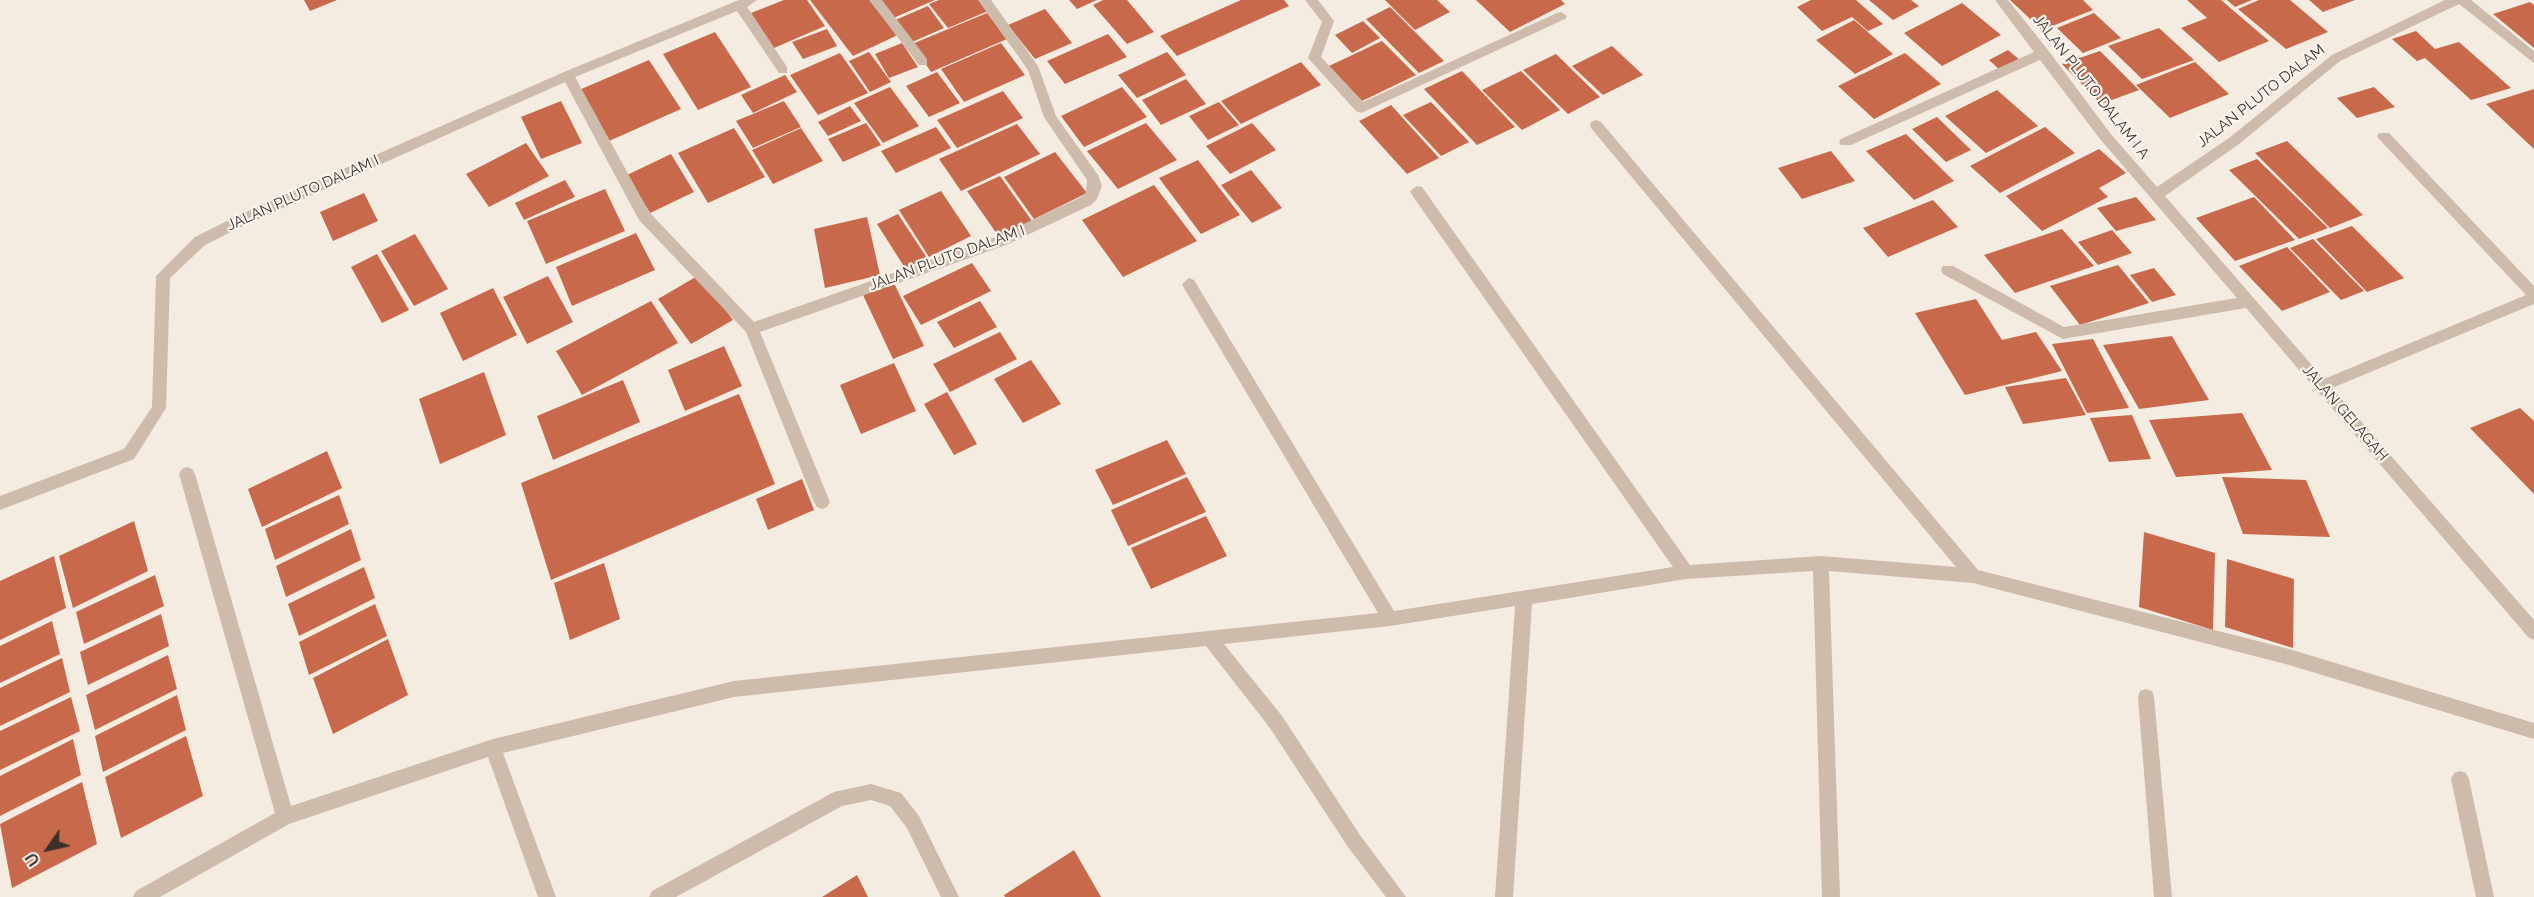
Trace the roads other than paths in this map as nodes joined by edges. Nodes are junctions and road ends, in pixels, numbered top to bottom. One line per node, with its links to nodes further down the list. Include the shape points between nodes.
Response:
1 (875, 0): 12 (street)
2 (984, 0): 24 (street, JALAN PLUTO DALAM I, via 1034,69 1050,117 1093,179 1092,195 1001,241)
3 (1311, 0): 9 (street, via 1328,21 1314,58 1361,108)
4 (2001, 0): 10 (street, JALAN PLUTO DALAM I A)
5 (2456, 0): 8 (street, JALAN PLUTO DALAM)
6 (2463, 0): 11 (street)
7 (745, 2): 13 (street); 14 (street, JALAN PLUTO DALAM I)
8 (2435, 3): 19 (street, JALAN PLUTO DALAM, via 2336,58 2234,141)
9 (1561, 16)
10 (2044, 53): 17 (street); 19 (street, JALAN PLUTO DALAM I A, via 2105,136)
11 (2534, 58)
12 (923, 62)
13 (783, 70)
14 (568, 75): 24 (street, via 644,216); 28 (street, JALAN PLUTO DALAM I, via 200,242 163,276 159,408 129,454)
15 (1596, 125): 31 (street)
16 (2384, 136): 22 (street)
17 (1846, 142)
18 (1417, 191): 30 (street)
19 (2157, 194): 23 (street, JALAN GELAGAH)
20 (1948, 270): 23 (street, via 2063,333)
21 (1189, 284): 33 (street)
22 (2534, 296): 25 (street)
23 (2250, 302): 25 (street, JALAN GELAGAH)
24 (752, 329): 27 (street)
25 (2322, 386): 34 (street, JALAN GELAGAH)
26 (187, 474): 40 (street)
27 (822, 502)
28 (0, 503)
29 (1821, 562): 30 (street); 31 (street); 47 (street)
30 (1686, 572): 32 (street)
31 (1973, 576): 37 (street, via 2289,657)
32 (1524, 597): 33 (street); 46 (street)
33 (1390, 619): 35 (street)
34 (2534, 632)
35 (1209, 638): 38 (street, via 734,689); 45 (street, via 1276,722 1354,841)
36 (2146, 697): 48 (street)
37 (2534, 731)
38 (493, 747): 40 (street); 42 (street)
39 (2460, 779): 49 (street)
40 (285, 817): 41 (street)
41 (142, 897)
42 (547, 897)
43 (658, 897): 44 (street, via 840,798 871,792 895,799 913,822)
44 (950, 897)
45 (1397, 897)
46 (1504, 897)
47 (1831, 897)
48 (2163, 897)
49 (2484, 897)

